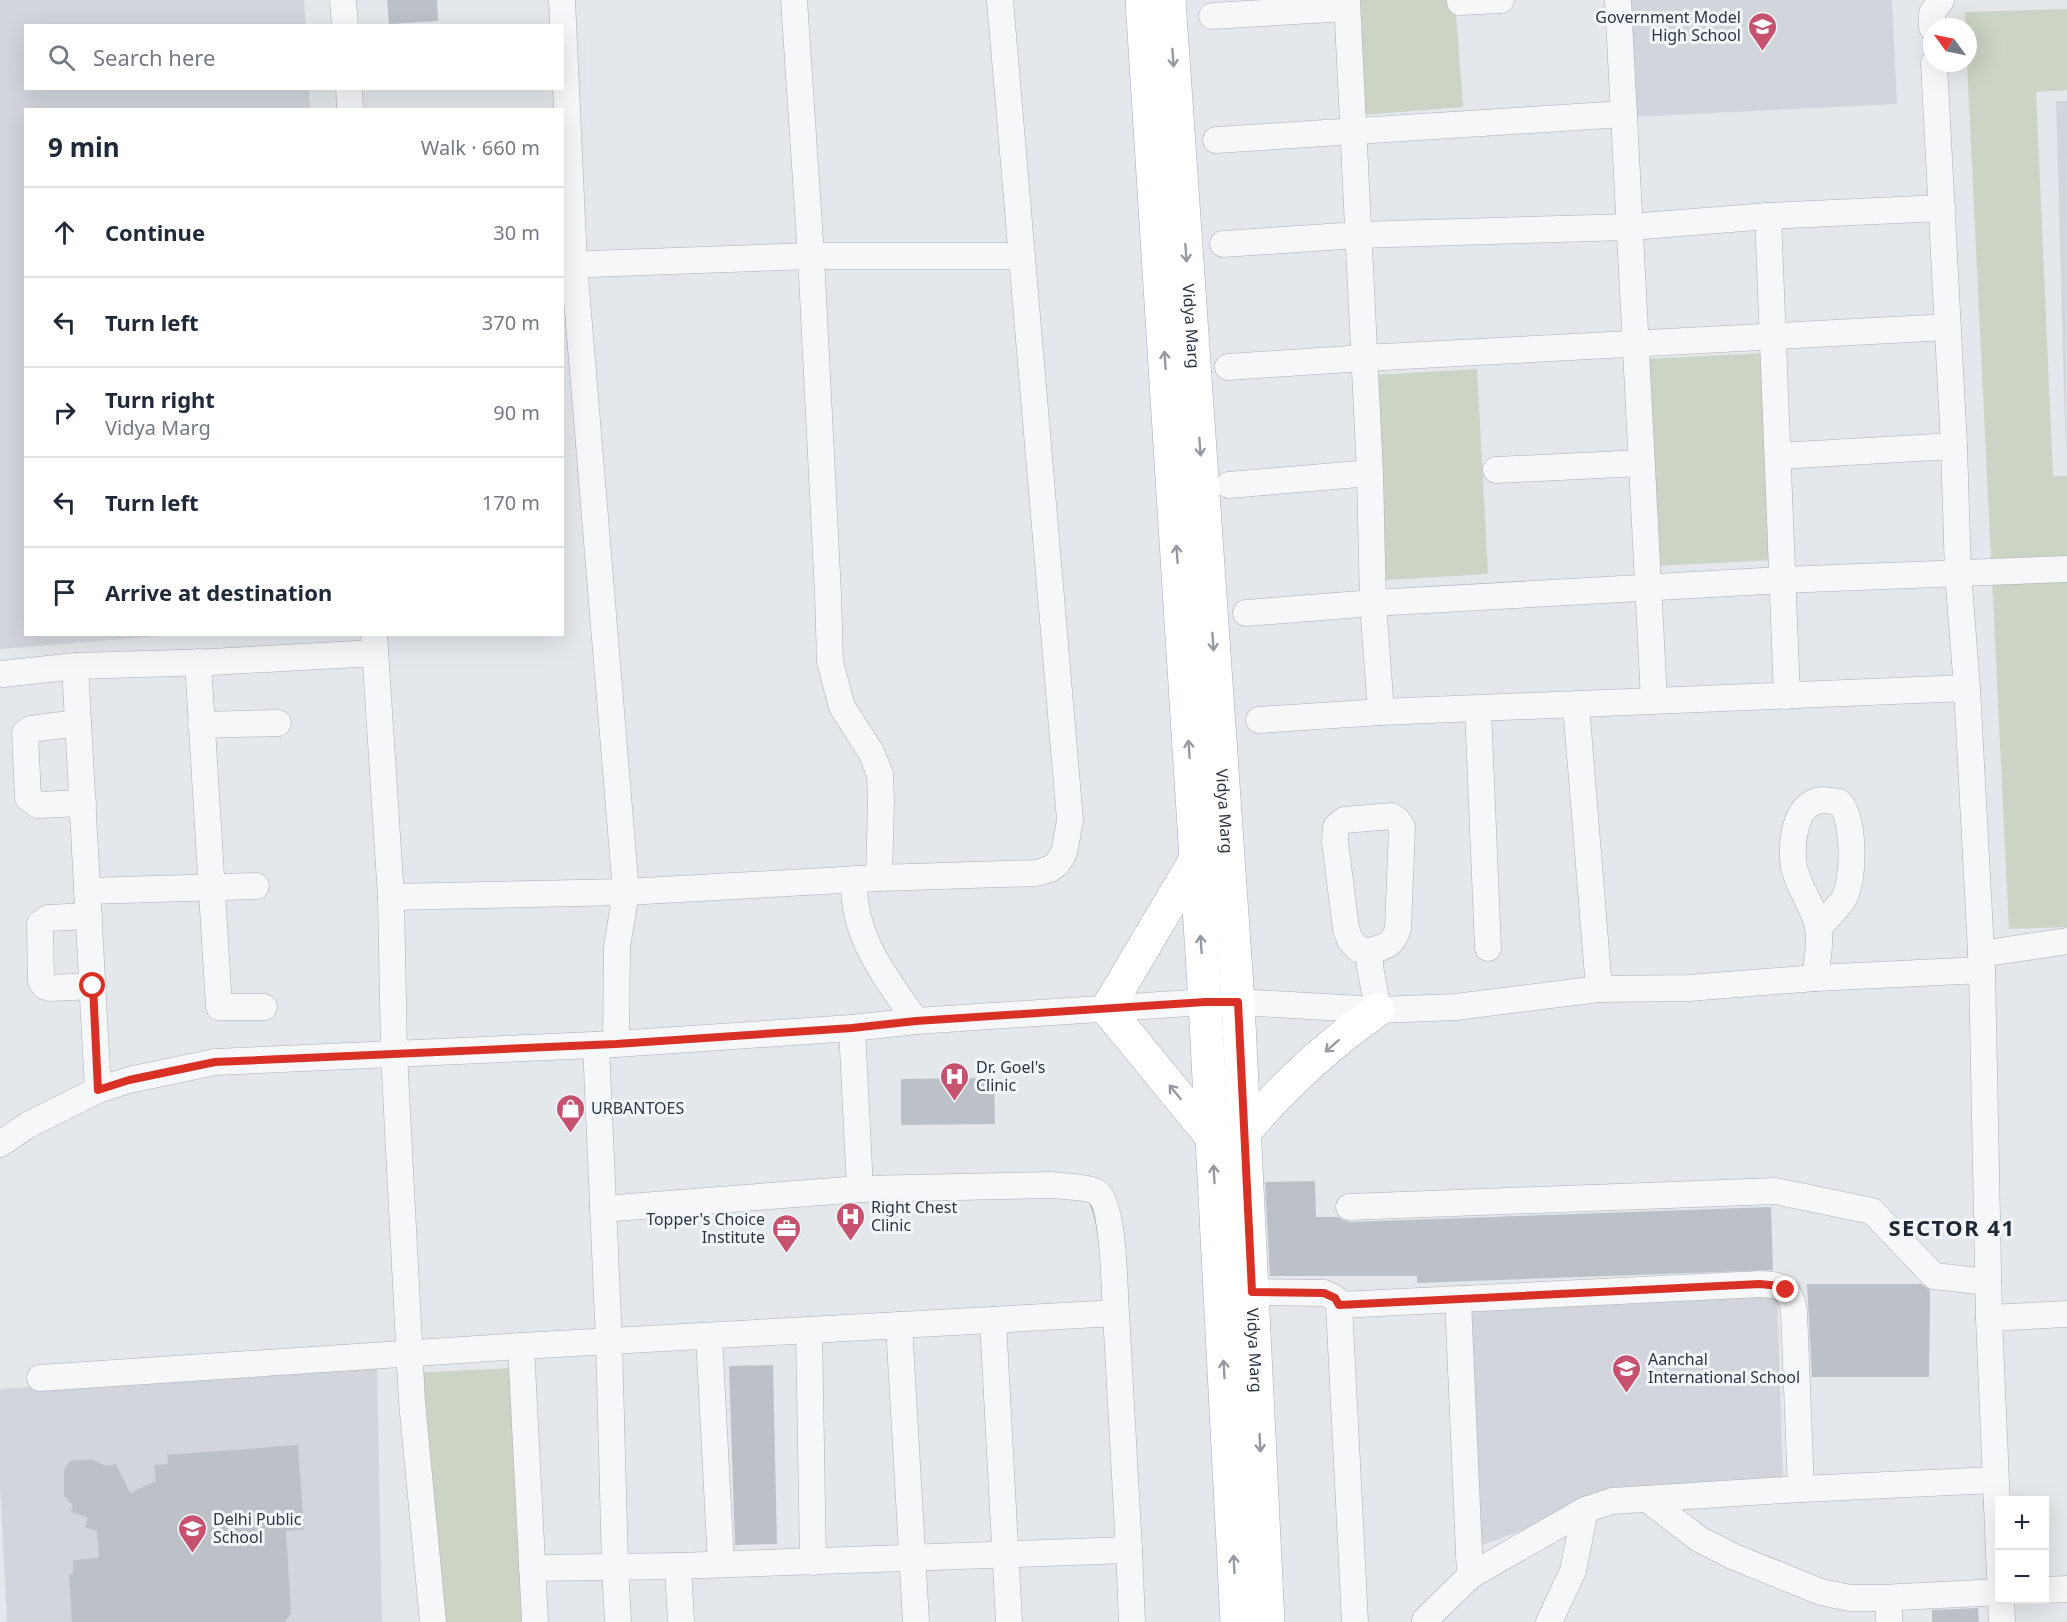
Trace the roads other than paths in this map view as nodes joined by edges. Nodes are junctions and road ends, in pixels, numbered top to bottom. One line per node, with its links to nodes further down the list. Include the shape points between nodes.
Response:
1 (343, 0): 14 (street)
2 (562, 0): 15 (street)
3 (794, 0): 28 (street)
4 (1000, 0): 29 (street)
5 (1142, 0): 63 (main road, Vidya Marg, one-way to 5)
6 (1169, 0): 79 (main road, Vidya Marg, one-way to 79)
7 (1501, 0): 10 (street)
8 (1618, 0): 20 (street)
9 (1941, 0): 13 (street)
10 (1460, 2)
11 (1347, 4): 12 (street); 21 (street)
12 (1212, 16)
13 (1932, 18)
14 (345, 24)
15 (563, 24)
16 (1934, 72): 23 (street)
17 (564, 88): 30 (street)
18 (349, 90): 19 (street)
19 (350, 108)
20 (1624, 114): 21 (street); 25 (street)
21 (1353, 130): 22 (street); 26 (street)
22 (1216, 140)
23 (1942, 208): 24 (street); 31 (street)
24 (1768, 216): 25 (street); 32 (street)
25 (1629, 227): 26 (street); 33 (street)
26 (1358, 235): 27 (street); 34 (street)
27 (1223, 244)
28 (811, 256): 29 (street); 30 (street); 64 (street, via 830,662 842,707 872,752 880,774 881,801)
29 (1021, 256): 64 (street, via 1070,820 1064,854 1050,869 1036,873)
30 (568, 264): 67 (street)
31 (1948, 327): 32 (street); 36 (street)
32 (1773, 337): 33 (street); 37 (street)
33 (1636, 344): 34 (street); 38 (street)
34 (1364, 358): 35 (street); 40 (street)
35 (1228, 367)
36 (1954, 446): 37 (street); 43 (street)
37 (1778, 456): 44 (street)
38 (1642, 464): 39 (street); 45 (street)
39 (1496, 470)
40 (1370, 473): 41 (street); 46 (street)
41 (1229, 485)
42 (2067, 568): 43 (street)
43 (1958, 573): 44 (street); 52 (street)
44 (1782, 580): 45 (street); 53 (street)
45 (1648, 587): 46 (street); 54 (street)
46 (1374, 603): 47 (street); 57 (street)
47 (1246, 613)
48 (375, 644): 49 (street); 68 (street)
49 (198, 662): 50 (street); 61 (street)
50 (75, 666): 51 (street); 59 (street)
51 (3, 674)
52 (1967, 688): 53 (street); 74 (street)
53 (1787, 696): 54 (street)
54 (1654, 700): 55 (street)
55 (1576, 705): 56 (street); 77 (street)
56 (1478, 709): 57 (street); 72 (street)
57 (1381, 712): 58 (street)
58 (1259, 720)
59 (78, 723): 62 (street); 62 (street, via 30,729 25,733 28,798 38,805)
60 (278, 723): 61 (street)
61 (201, 725): 65 (street)
62 (83, 803): 69 (street)
63 (1196, 859): 78 (main road, Vidya Marg, one-way to 63); 81 (main road)
64 (866, 879): 67 (street); 83 (street, via 853,900 868,948)
65 (210, 886): 66 (street); 69 (street); 80 (street, via 219,1007)
66 (256, 886)
67 (626, 892): 68 (street); 85 (street)
68 (392, 897): 86 (street)
69 (88, 904): 76 (street); 76 (street, via 40,924 41,981 48,988)
70 (1818, 928): 75 (street)
71 (2067, 940): 74 (street)
72 (1488, 948)
73 (1370, 951): 73 (street, via 1358,949 1346,929 1336,827 1344,820 1392,816 1402,827 1398,929 1387,945); 82 (street)
74 (1981, 962): 75 (street); 94 (street)
75 (1815, 978): 77 (street, via 1689,988)
76 (93, 986): 87 (street)
77 (1599, 989): 82 (street, via 1456,1007)
78 (1205, 1002): 79 (street); 81 (street); 89 (main road, Vidya Marg)
79 (1238, 1002): 82 (street); 88 (main road, Vidya Marg)
80 (264, 1007)
81 (1107, 1009): 83 (street); 89 (main road, one-way to 81)
82 (1378, 1010): 88 (main road, one-way to 88, via 1290,1082)
83 (916, 1021): 84 (street)
84 (852, 1028): 85 (street); 91 (street)
85 (606, 1045): 86 (street); 93 (street)
86 (394, 1053): 87 (street, via 215,1062); 107 (street)
87 (98, 1090): 90 (street, via 28,1125)
88 (1244, 1133): 95 (main road, Vidya Marg)
89 (1212, 1137): 137 (main road, Vidya Marg, one-way to 89)
90 (0, 1144)
91 (860, 1189): 93 (street); 98 (street, via 1053,1185 1095,1191 1103,1198 1107,1212)
92 (1349, 1207): 94 (street, via 1775,1191 1872,1211 1934,1276)
93 (603, 1209): 105 (street)
94 (1988, 1282): 100 (street)
95 (1252, 1292): 97 (street, via 1324,1293); 138 (main road, Vidya Marg, one-way to 138)
96 (1458, 1300): 97 (street); 110 (street, via 1780,1286 1790,1295 1794,1311); 122 (street)
97 (1339, 1305): 139 (street)
98 (1116, 1313): 101 (street); 113 (street)
99 (2067, 1314): 100 (street)
100 (1989, 1318): 109 (street)
101 (993, 1320): 102 (street); 115 (street)
102 (898, 1325): 103 (street); 116 (street)
103 (808, 1330): 104 (street); 117 (street)
104 (710, 1336): 105 (street); 118 (street)
105 (609, 1342): 106 (street); 120 (street)
106 (521, 1346): 107 (street); 121 (street)
107 (410, 1355): 108 (street); 130 (street)
108 (40, 1378)
109 (1994, 1480): 110 (street); 114 (street)
110 (1801, 1489): 111 (street)
111 (1647, 1499): 112 (street, via 1612,1501); 127 (street, via 1700,1539 1732,1556 1821,1592)
112 (1586, 1510): 122 (street); 129 (street, via 1573,1571)
113 (1129, 1550): 115 (street); 136 (street)
114 (1998, 1550)
115 (1006, 1554): 116 (street); 135 (street)
116 (911, 1557): 117 (street); 134 (street)
117 (813, 1562): 118 (street)
118 (721, 1564): 119 (street)
119 (678, 1566): 120 (street); 133 (street)
120 (615, 1567): 121 (street); 132 (street)
121 (532, 1568): 131 (street)
122 (1470, 1576): 128 (street)
123 (2067, 1589): 124 (street)
124 (2049, 1590)
125 (1995, 1593): 127 (street)
126 (2001, 1604): 140 (street)
127 (1889, 1610)
128 (1425, 1621)
129 (1553, 1621)
130 (433, 1622)
131 (535, 1622)
132 (618, 1622)
133 (681, 1622)
134 (916, 1622)
135 (1009, 1622)
136 (1132, 1622)
137 (1238, 1622)
138 (1268, 1622)
139 (1354, 1622)
140 (2002, 1622)

